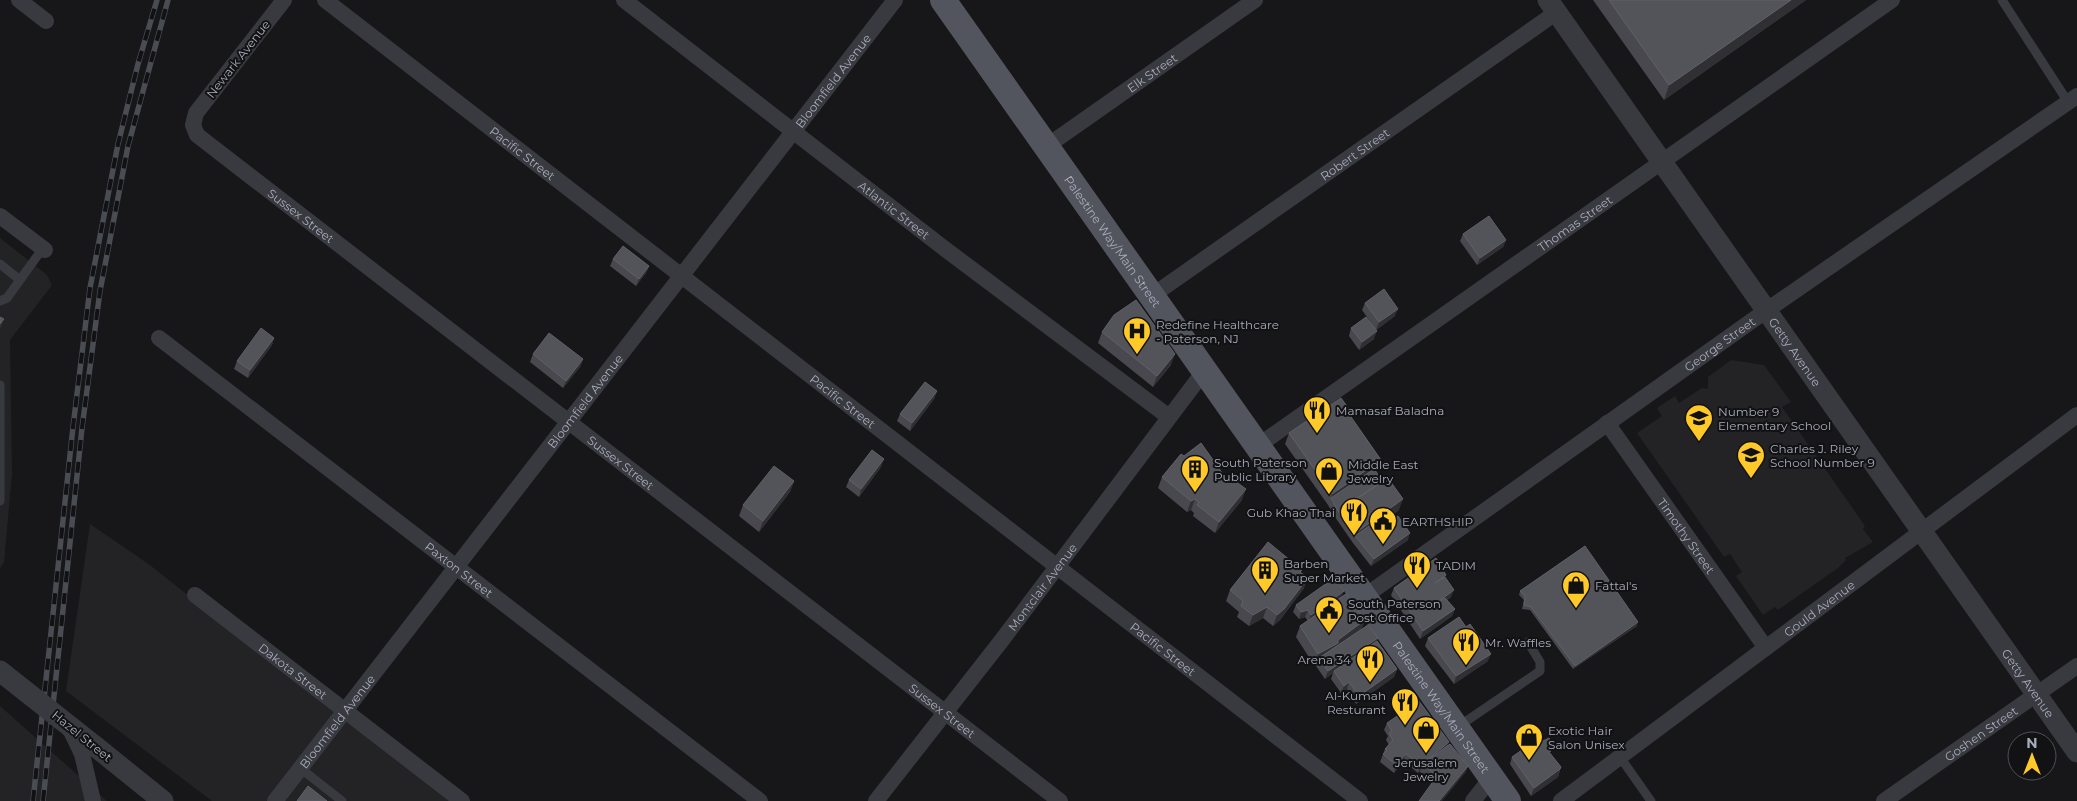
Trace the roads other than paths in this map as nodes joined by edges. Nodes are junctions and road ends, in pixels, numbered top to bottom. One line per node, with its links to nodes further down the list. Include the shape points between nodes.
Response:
1 (19, 0): 11 (street)
2 (284, 0): 13 (street, Newark Avenue)
3 (325, 0): 20 (street, Pacific Street)
4 (624, 0): 14 (street, Atlantic Street)
5 (895, 0): 14 (street, Bloomfield Avenue)
6 (943, 0): 15 (main road, Palestine Way/Main Street)
7 (1255, 0): 15 (street, Elk Street)
8 (1892, 0): 16 (street, Thomas Street)
9 (2002, 0): 12 (lane)
10 (1553, 6): 16 (street, Getty Avenue); 22 (street, Robert Street)
11 (46, 21)
12 (2072, 99): 24 (street, George Street)
13 (194, 119): 30 (street, Sussex Street, via 197,135)
14 (793, 131): 20 (street, Bloomfield Avenue); 29 (street, Atlantic Street)
15 (1047, 146): 22 (main road, Palestine Way/Main Street)
16 (1662, 161): 24 (street, Getty Avenue); 32 (street, Thomas Street)
17 (0, 216): 18 (street)
18 (44, 249): 21 (lane)
19 (0, 264): 21 (lane)
20 (681, 276): 30 (street, Bloomfield Avenue); 36 (street, Pacific Street)
21 (20, 280): 23 (lane, via 7,298)
22 (1153, 295): 26 (main road, Palestine Way/Main Street)
23 (0, 300)
24 (1767, 310): 31 (street, George Street); 34 (street, Getty Avenue)
25 (159, 338): 35 (street, Paxton Street)
26 (1205, 370): 29 (street, Montclair Avenue); 32 (main road, Palestine Way/Main Street)
27 (0, 385): 33 (lane)
28 (2077, 415): 34 (street, Gould Avenue)
29 (1169, 417): 36 (street, Montclair Avenue)
30 (569, 421): 35 (street, Bloomfield Avenue); 45 (street, Sussex Street)
31 (1607, 423): 38 (street, George Street); 40 (street, Timothy Street)
32 (1259, 445): 38 (main road, Palestine Way/Main Street)
33 (0, 501)
34 (1922, 531): 40 (street, Gould Avenue); 43 (street, Getty Avenue)
35 (457, 566): 44 (street, Bloomfield Avenue); 57 (street, Paxton Street)
36 (1057, 567): 45 (street, Montclair Avenue); 60 (street, Pacific Street)
37 (195, 595): 44 (street, Dakota Street)
38 (1364, 596): 46 (main road, Palestine Way/Main Street)
39 (1528, 642): 46 (lane, via 1540,662 1540,671)
40 (1766, 648): 49 (street, Gould Avenue)
41 (2077, 666): 43 (street, Goshen Street)
42 (0, 671): 48 (street, Hazel Street, bridge, via 67,725)
43 (2036, 694): 47 (street, Getty Avenue); 65 (street, Goshen Street)
44 (345, 711): 50 (street, Bloomfield Avenue); 56 (street, Dakota Street)
45 (945, 712): 58 (street, Montclair Avenue); 59 (street, Sussex Street)
46 (1457, 727): 51 (main road, Palestine Way/Main Street)
47 (2077, 752)
48 (90, 755): 52 (street, Hazel Street); 53 (street)
49 (1620, 757): 63 (street, Gould Avenue); 64 (lane)
50 (300, 768): 54 (street, Bloomfield Avenue); 55 (lane)
51 (1492, 777): 61 (street); 62 (main road, Palestine Way/Main Street)
52 (159, 800)
53 (93, 801)
54 (275, 801)
55 (342, 801)
56 (462, 801)
57 (760, 801)
58 (876, 801)
59 (1060, 801)
60 (1360, 801)
61 (1473, 801)
62 (1508, 801)
63 (1561, 801)
64 (1650, 801)
65 (1884, 801)

